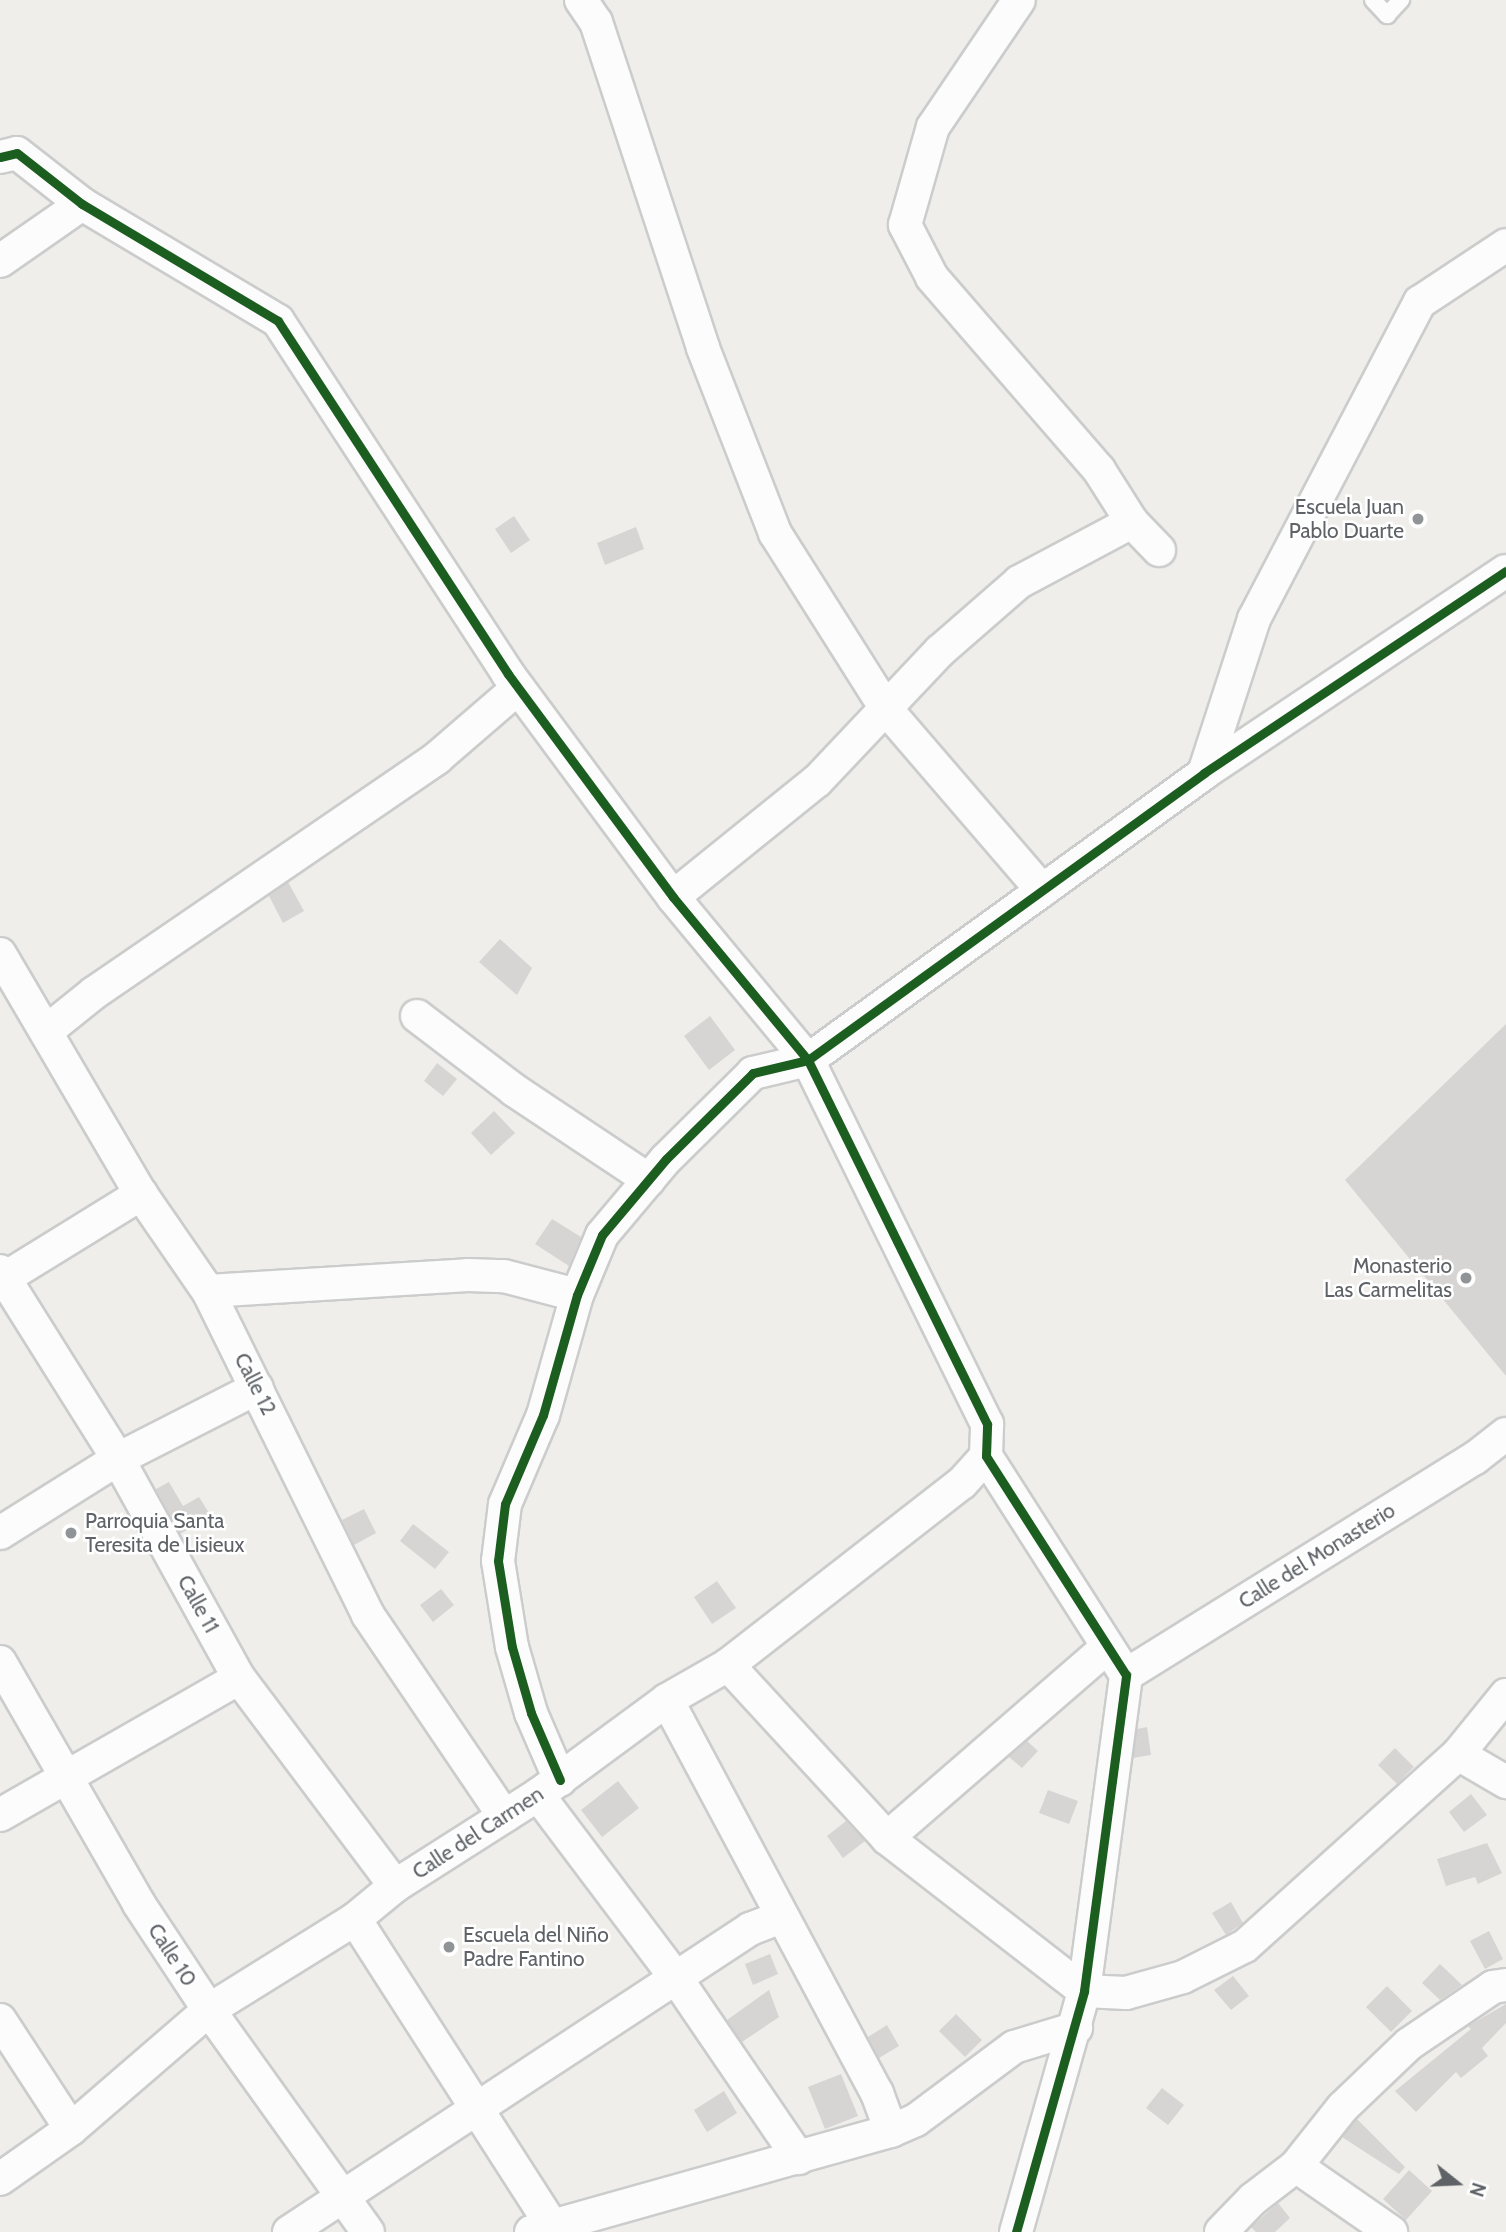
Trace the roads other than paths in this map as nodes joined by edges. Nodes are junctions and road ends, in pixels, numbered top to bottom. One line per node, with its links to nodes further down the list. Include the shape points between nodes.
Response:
1 (581, 0): 13 (street, via 596,22 703,348 775,533)
2 (1019, 0): 9 (street, via 933,127 905,225 932,277 1099,470)
3 (1373, 0): 4 (lane, via 1387,15)
4 (1401, 0)
5 (0, 157): 6 (street, via 17,153)
6 (82, 204): 8 (street); 12 (street, via 278,321)
7 (1506, 245): 14 (street, via 1420,302 1254,619)
8 (0, 261)
9 (1132, 522): 10 (street); 13 (street, via 1018,582 940,651)
10 (1159, 550)
11 (1506, 571): 14 (street)
12 (519, 688): 16 (street); 19 (street, via 437,758 93,993)
13 (887, 710): 15 (street); 16 (street, via 817,781)
14 (1204, 772): 15 (street)
15 (1042, 890): 20 (street)
16 (673, 897): 20 (street)
17 (0, 954): 19 (street, Calle 12)
18 (417, 1016): 21 (street, via 514,1090)
19 (48, 1030): 22 (street, Calle 12)
20 (808, 1060): 21 (street, via 753,1073); 28 (street, via 987,1424)
21 (649, 1180): 25 (street, via 602,1236)
22 (141, 1195): 23 (street); 24 (street, Calle 12)
23 (1, 1277): 29 (street, Calle 11)
24 (208, 1291): 25 (street, via 468,1275 504,1276); 26 (street, Calle 12)
25 (577, 1295): 41 (street, via 543,1415 505,1504 498,1561 512,1647)
26 (257, 1388): 29 (street); 43 (street, Calle 12, via 368,1615)
27 (1506, 1434): 34 (street, Calle del Monasterio)
28 (986, 1456): 31 (street); 33 (street, Calle del Carmen, via 962,1483)
29 (118, 1459): 30 (street); 35 (street, Calle 11)
30 (0, 1533)
31 (1106, 1648): 34 (street); 44 (street)
32 (0, 1662): 39 (street, Calle 10)
33 (727, 1665): 37 (street, Calle del Carmen); 44 (street)
34 (1126, 1675): 50 (street)
35 (239, 1678): 39 (street); 45 (street, Calle 11)
36 (1506, 1695): 38 (street)
37 (667, 1700): 41 (street, Calle del Carmen); 46 (street)
38 (1458, 1754): 40 (street); 50 (street, via 1245,1947 1183,1977 1126,1993)
39 (69, 1776): 42 (street); 51 (street, Calle 10, via 139,1904)
40 (1506, 1782)
41 (549, 1787): 43 (street, Calle del Carmen); 48 (street)
42 (0, 1815)
43 (504, 1816): 45 (street, Calle del Carmen)
44 (887, 1838): 50 (street)
45 (395, 1886): 47 (street, Calle del Carmen)
46 (782, 1917): 48 (street, via 750,1929); 56 (street, via 877,2092)
47 (355, 1919): 51 (street, Calle del Carmen); 54 (street)
48 (676, 1978): 54 (street); 57 (street)
49 (1506, 1985): 58 (street, via 1493,1987 1409,2044 1343,2107)
50 (1084, 1991): 53 (street)
51 (209, 2010): 55 (street, Calle del Carmen); 60 (street, Calle 10)
52 (0, 2020): 55 (street)
53 (1076, 2028): 56 (street, via 1014,2047 916,2120); 65 (street)
54 (478, 2111): 60 (street); 61 (street)
55 (71, 2129): 59 (street, Calle del Carmen)
56 (891, 2131): 57 (street)
57 (799, 2158): 61 (street)
58 (1296, 2165): 62 (street); 66 (street)
59 (0, 2179)
60 (342, 2197): 63 (street); 64 (street, Calle 10)
61 (541, 2228)
62 (1232, 2228)
63 (289, 2232)
64 (368, 2232)
65 (1016, 2232)
66 (1391, 2232)

